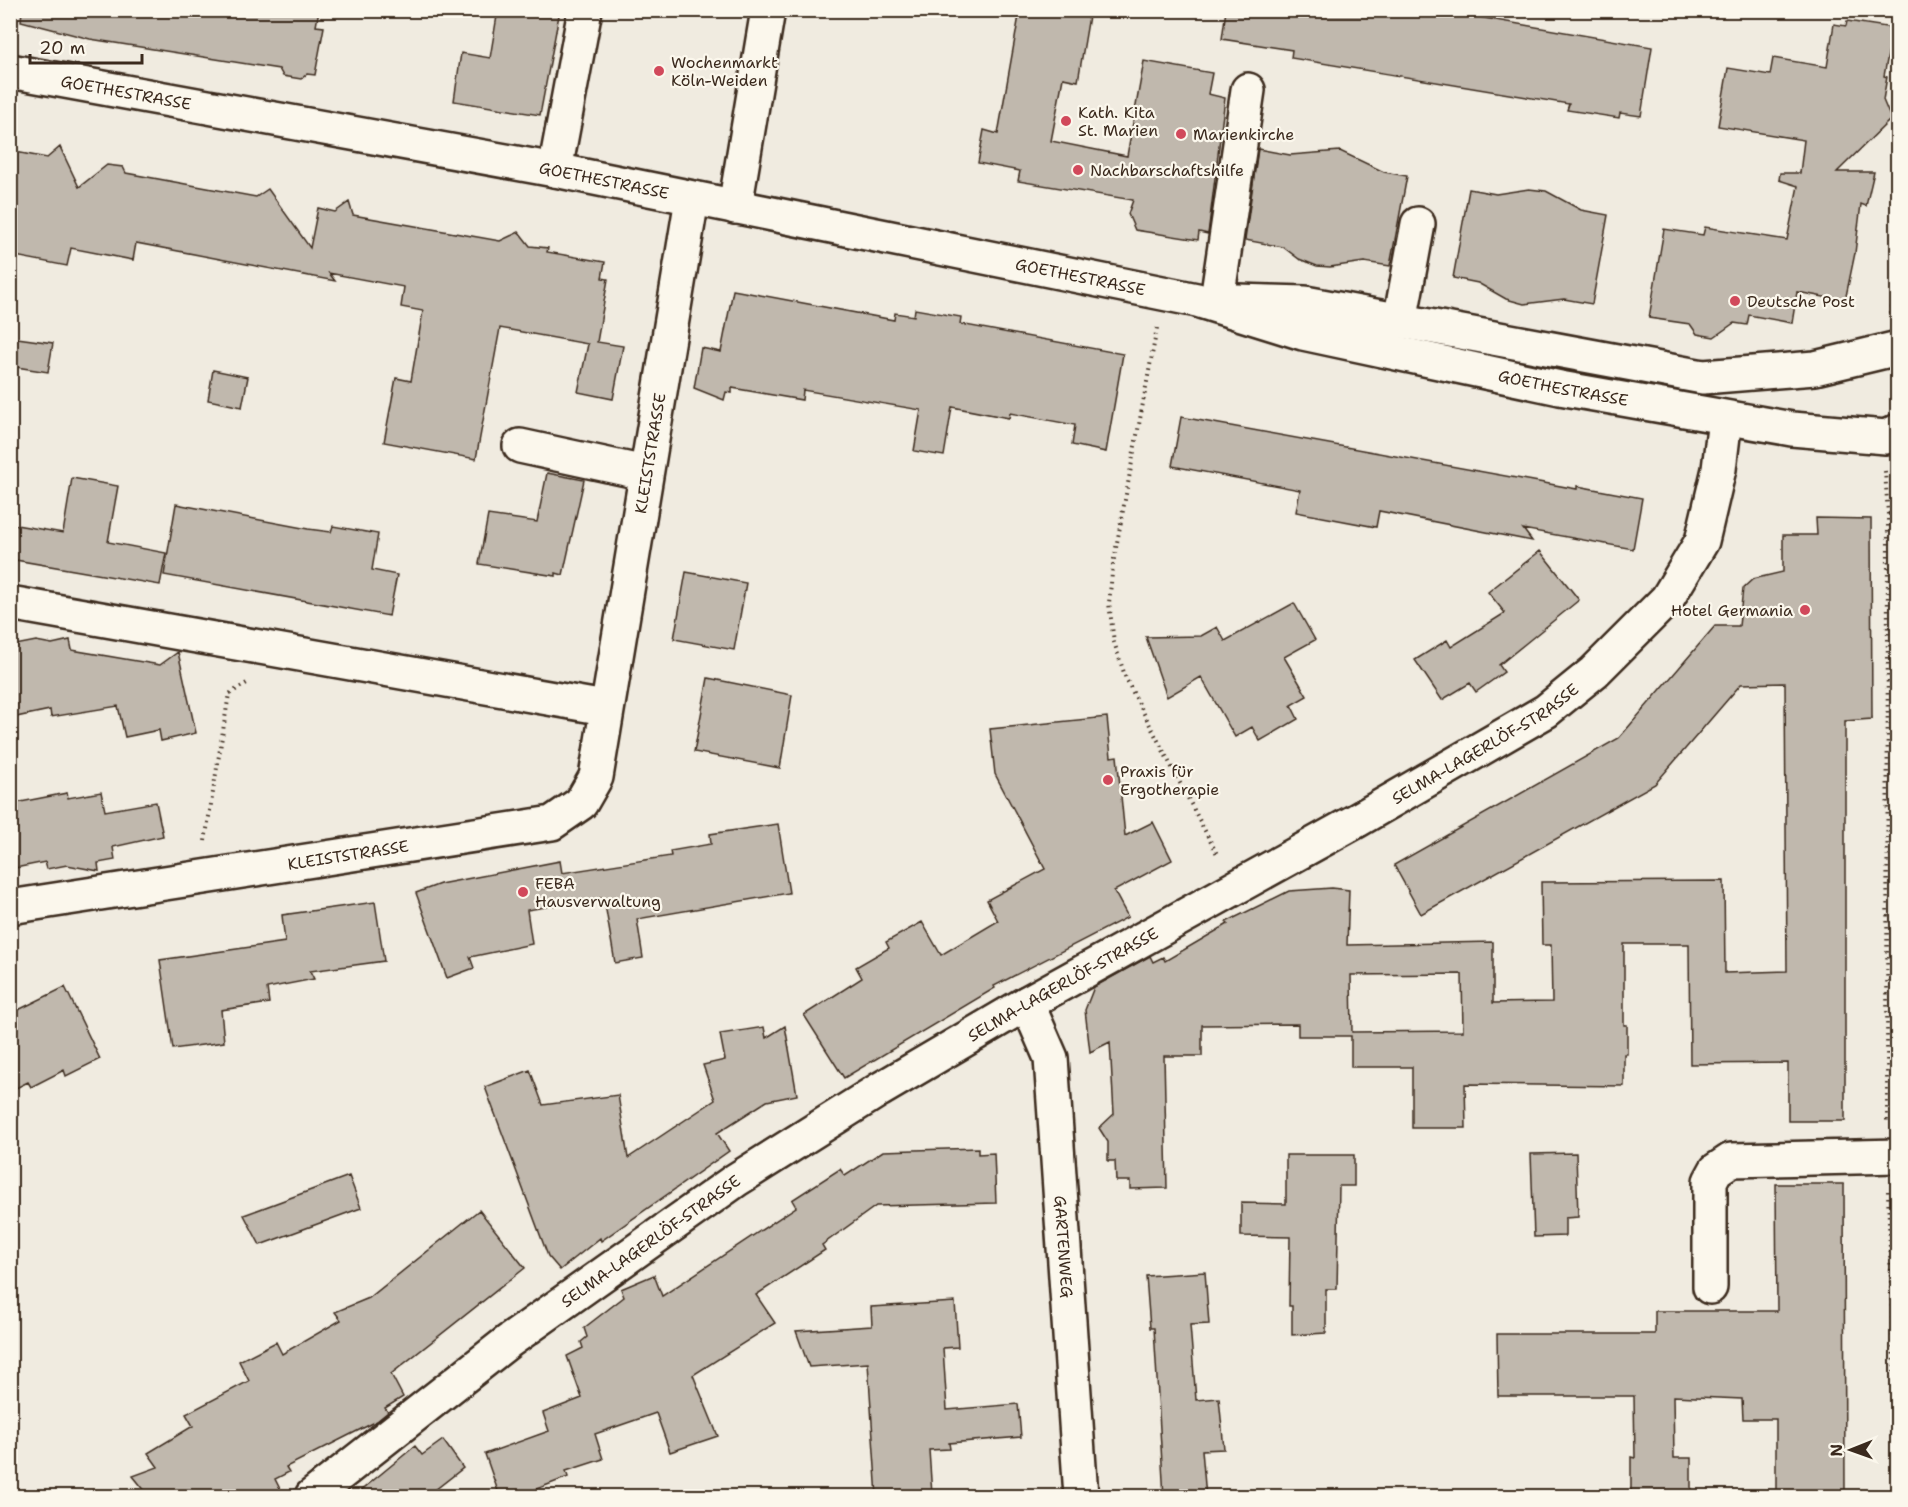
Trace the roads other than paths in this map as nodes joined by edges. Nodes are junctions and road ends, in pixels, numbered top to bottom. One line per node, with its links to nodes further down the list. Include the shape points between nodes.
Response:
1 (585, 10): 5 (street)
2 (768, 10): 7 (street)
3 (10, 71): 5 (street, GOETHESTRASSE)
4 (1248, 90): 9 (street)
5 (555, 170): 6 (street, GOETHESTRASSE)
6 (692, 199): 7 (street, GOETHESTRASSE); 15 (street, KLEISTSTRASSE)
7 (735, 207): 9 (street, GOETHESTRASSE)
8 (1418, 224): 10 (street)
9 (1207, 300): 10 (street, GOETHESTRASSE, via 1305,303); 12 (street, GOETHESTRASSE, via 1303,333 1560,388)
10 (1400, 321): 11 (street, GOETHESTRASSE, via 1703,377 1815,368)
11 (1898, 348)
12 (1725, 418): 13 (street, GOETHESTRASSE, via 1792,429 1886,437); 19 (street, SELMA-LAGERLÖF-STRASSE, via 1719,469 1702,541 1667,599 1594,672 1546,711)
13 (1898, 431)
14 (520, 446): 15 (street)
15 (645, 473): 17 (street, KLEISTSTRASSE)
16 (10, 603): 17 (street)
17 (605, 708): 18 (street, KLEISTSTRASSE, via 596,777 581,803 552,823)
18 (10, 907)
19 (1027, 1003): 22 (street, SELMA-LAGERLÖF-STRASSE, via 870,1096 660,1232 509,1341); 23 (street, GARTENWEG, via 1051,1058)
20 (1892, 1156): 21 (street, via 1731,1160 1716,1170 1710,1180)
21 (1710, 1287)
22 (312, 1497)
23 (1081, 1497)

